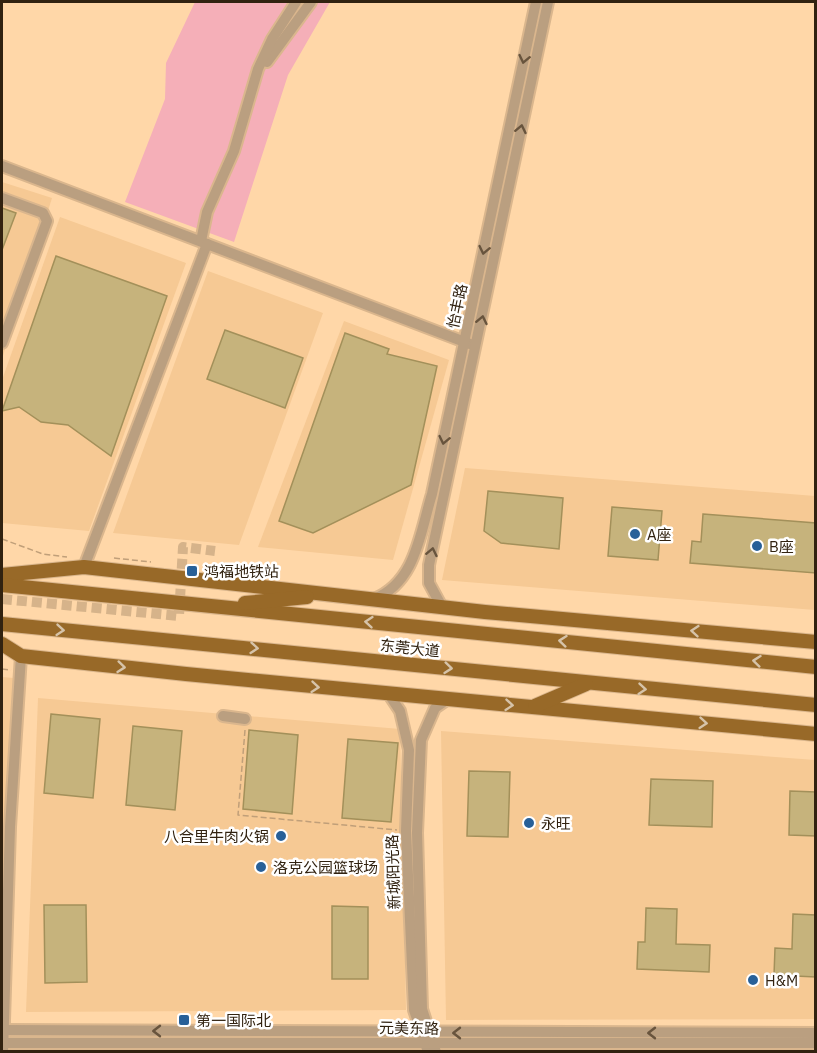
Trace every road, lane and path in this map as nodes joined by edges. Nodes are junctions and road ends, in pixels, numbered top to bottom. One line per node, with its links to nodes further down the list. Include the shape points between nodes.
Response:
1 (296, 2): 5 (street, via 269,47)
2 (311, 2): 5 (street)
3 (536, 2): 9 (street, 怡丰路, one-way to 9)
4 (548, 2): 11 (street, 怡丰路, one-way to 4)
5 (253, 85): 8 (street, via 234,151 207,212)
6 (2, 166): 8 (street)
7 (2, 198): 10 (street, via 44,213 47,221)
8 (204, 242): 9 (street); 12 (street)
9 (465, 342): 11 (street); 16 (street, 怡丰路, one-way to 16, via 432,494 412,561 397,585)
10 (2, 343)
11 (476, 346): 18 (street, 怡丰路, one-way to 11, via 429,583 429,565)
12 (84, 567): 13 (main road); 15 (main road)
13 (2, 575)
14 (2, 585): 17 (main road, 东莞大道)
15 (333, 595): 16 (main road); 17 (main road)
16 (374, 599): 18 (main road)
17 (207, 606): 23 (main road, 东莞大道, one-way to 17)
18 (442, 607): 20 (main road, one-way to 18)
19 (2, 624): 24 (main road, 东莞大道, one-way to 24)
20 (816, 642)
21 (2, 644): 22 (main road)
22 (21, 656): 25 (main road, one-way to 25); 33 (street)
23 (816, 666)
24 (587, 684): 27 (main road, 东莞大道, one-way to 27); 28 (main road)
25 (388, 693): 26 (main road); 32 (street, 新城阳光路, via 400,711 409,750)
26 (448, 699): 28 (main road, one-way to 28); 37 (street, 新城阳光路, via 435,708 421,740 417,832 422,1009)
27 (816, 705)
28 (533, 707): 31 (main road, one-way to 31)
29 (223, 716): 30 (street)
30 (245, 719): 32 (path, via 238,815)
31 (816, 734)
32 (406, 831): 37 (street, 新城阳光路, via 414,1010)
33 (2, 1030): 36 (street); 37 (street, 元美东路, one-way to 33)
34 (816, 1033): 37 (street, 元美东路, one-way to 37)
35 (816, 1042): 37 (street, 元美东路)
36 (2, 1043): 38 (street, 元美东路); 39 (street)
37 (429, 1043): 38 (street, 元美东路)
38 (256, 1046)
39 (3, 1052)

